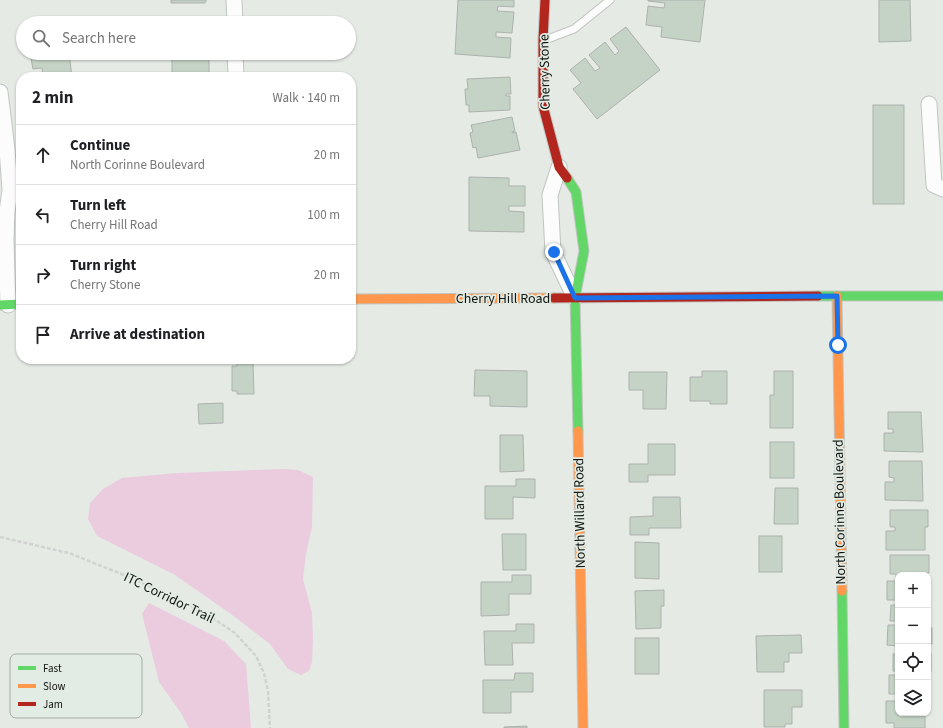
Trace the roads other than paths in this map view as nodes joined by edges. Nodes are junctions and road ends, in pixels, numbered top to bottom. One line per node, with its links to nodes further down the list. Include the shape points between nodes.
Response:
1 (234, 0): 4 (street)
2 (545, 0): 5 (street, Cherry Stone)
3 (610, 0): 5 (lane, via 574,29)
4 (235, 16)
5 (543, 40): 11 (street, Cherry Stone, via 543,106)
6 (235, 60): 7 (street)
7 (236, 72)
8 (0, 92): 10 (street)
9 (929, 104): 12 (street, via 934,185)
10 (4, 155): 17 (street, via 10,190 6,240)
11 (559, 167): 15 (street, via 550,195 554,252); 15 (street, Cherry Stone, via 576,192 584,251)
12 (943, 189)
13 (837, 296): 14 (street, Cherry Hill Road); 15 (street, Cherry Hill Road); 19 (street, North Corinne Boulevard)
14 (943, 296)
15 (575, 298): 16 (street, Cherry Hill Road); 18 (street, North Willard Road)
16 (356, 299)
17 (10, 304)
18 (583, 728)
19 (844, 728)

